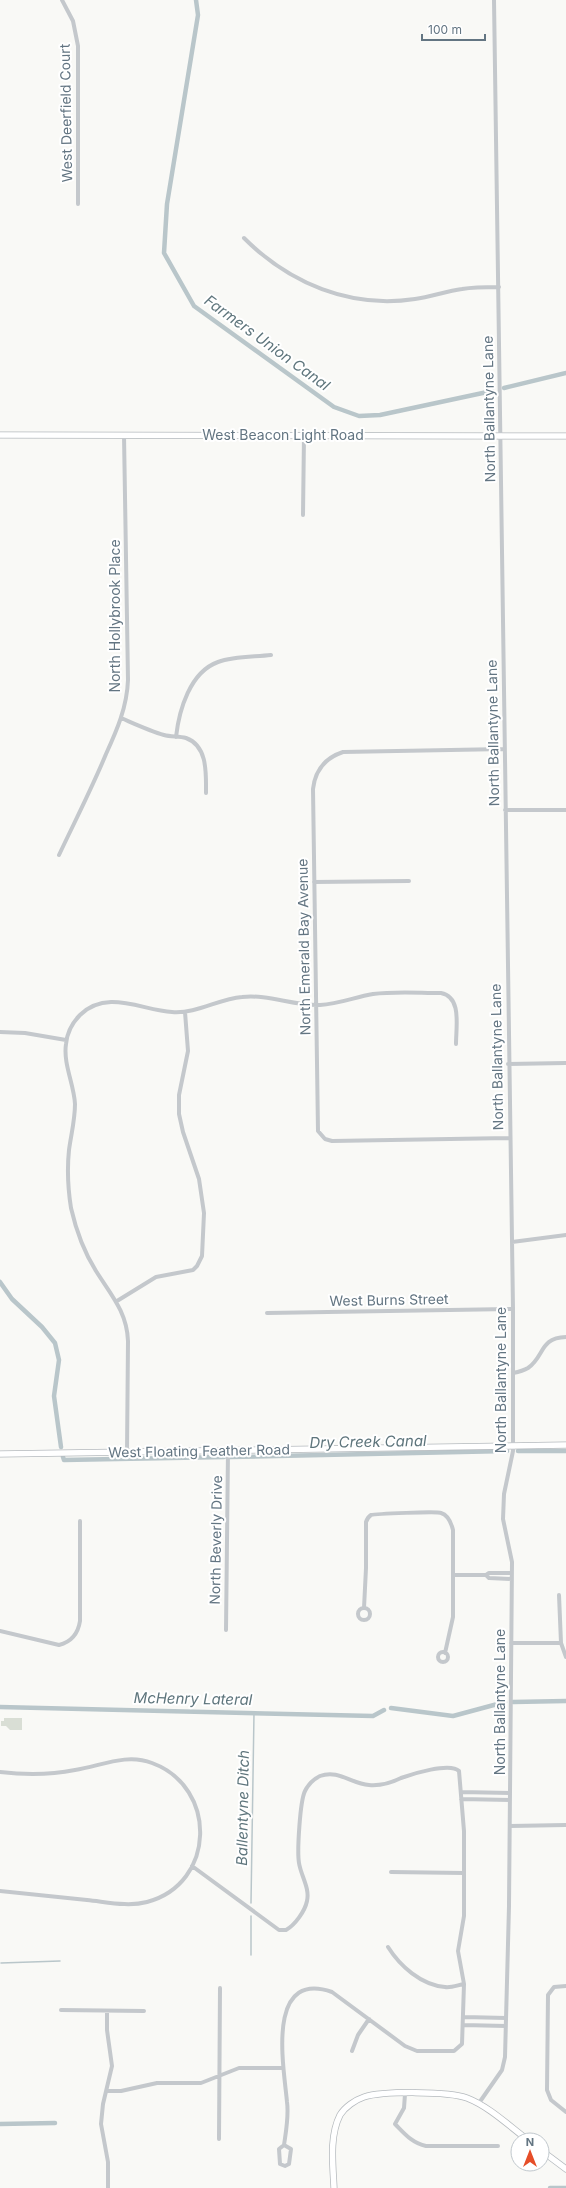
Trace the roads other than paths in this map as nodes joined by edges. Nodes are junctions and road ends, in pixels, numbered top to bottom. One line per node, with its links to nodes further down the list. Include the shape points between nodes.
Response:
1 (62, 0): 3 (street, West Deerfield Court, via 73,21 78,46)
2 (494, 0): 5 (street, North Ballantyne Lane)
3 (78, 204)
4 (244, 238): 5 (street, via 267,260 293,276 320,289 350,298 400,301 463,288)
5 (499, 287): 9 (street, North Ballantyne Lane)
6 (0, 435): 7 (main road, West Beacon Light Road)
7 (124, 435): 8 (main road, West Beacon Light Road); 13 (street, North Hollybrook Place, via 128,680)
8 (304, 435): 9 (main road, West Beacon Light Road); 11 (street)
9 (500, 436): 10 (main road, West Beacon Light Road); 15 (street, North Ballantyne Lane)
10 (566, 436)
11 (303, 515)
12 (271, 655): 14 (street, via 225,660 213,664 202,672 194,682 179,714)
13 (121, 718): 14 (street, via 163,735); 19 (street, North Hollybrook Place, via 94,783)
14 (176, 737): 16 (street, via 191,741 199,749 205,766)
15 (504, 749): 17 (street, North Ballantyne Lane); 21 (street, North Emerald Bay Avenue, via 349,751 337,754 326,761 317,772 313,789)
16 (206, 793)
17 (505, 810): 18 (street); 28 (street, North Ballantyne Lane)
18 (566, 810)
19 (59, 855)
20 (409, 881): 21 (street)
21 (314, 882): 22 (street, North Emerald Bay Avenue)
22 (316, 1005): 23 (street, via 253,996 230,998); 26 (street, via 375,994 441,992 448,994 455,1003); 29 (street, North Emerald Bay Avenue, via 318,1126 321,1135 332,1141)
23 (185, 1012): 25 (street, via 168,1012 118,1002 102,1003 78,1016); 32 (street, via 188,1051 178,1107 203,1196 202,1256 198,1266 193,1270 156,1277)
24 (0, 1032): 25 (street, via 25,1033)
25 (66, 1040): 32 (street, via 66,1056 75,1106 68,1162 71,1207 87,1255)
26 (456, 1044)
27 (566, 1063): 28 (street)
28 (508, 1064): 29 (street, North Ballantyne Lane)
29 (510, 1138): 31 (street, North Ballantyne Lane)
30 (566, 1235): 31 (street)
31 (512, 1242): 33 (street, North Ballantyne Lane)
32 (117, 1301): 40 (street, via 128,1335)
33 (512, 1309): 34 (street, West Burns Street); 36 (street, North Ballantyne Lane)
34 (267, 1313)
35 (566, 1337): 36 (street, via 548,1341 529,1367)
36 (513, 1373): 37 (street, North Ballantyne Lane)
37 (513, 1445): 38 (main road, West Floating Feather Road); 39 (main road, West Floating Feather Road); 43 (street, North Ballantyne Lane, via 503,1511 512,1557)
38 (566, 1445)
39 (228, 1451): 40 (main road, West Floating Feather Road); 49 (street, North Beverly Drive)
40 (127, 1452): 41 (main road, West Floating Feather Road)
41 (0, 1454)
42 (80, 1521): 50 (street, via 78,1631 64,1644 50,1644)
43 (512, 1573): 45 (street); 46 (street, North Ballantyne Lane)
44 (453, 1575): 45 (street); 48 (street, via 453,1530 448,1518 442,1513 434,1511 374,1514 368,1517 366,1522); 53 (street, via 453,1618)
45 (486, 1575): 46 (street, via 489,1578)
46 (512, 1579): 51 (street, North Ballantyne Lane)
47 (559, 1595): 52 (street)
48 (364, 1608)
49 (226, 1630)
50 (0, 1631)
51 (511, 1643): 52 (street); 57 (street, North Ballantyne Lane)
52 (560, 1643): 54 (street)
53 (445, 1653)
54 (566, 1657)
55 (0, 1772): 62 (street, via 59,1773 127,1759 162,1767 182,1782 197,1808 200,1836 198,1852)
56 (461, 1792): 57 (street); 58 (street); 62 (street, via 458,1769 424,1771 378,1785 361,1784 334,1774 320,1776 309,1784 302,1801 299,1856 307,1889 307,1901 290,1928 282,1931)
57 (510, 1793): 59 (street, North Ballantyne Lane)
58 (462, 1799): 59 (street); 64 (street)
59 (510, 1800): 61 (street, North Ballantyne Lane)
60 (566, 1825): 61 (street)
61 (510, 1826): 74 (street, North Ballantyne Lane)
62 (192, 1866): 65 (street, via 180,1884 168,1893 154,1900 135,1904)
63 (391, 1872): 64 (street)
64 (464, 1873): 67 (street, via 464,1916 458,1951)
65 (0, 1890)
66 (388, 1946): 67 (street, via 399,1963 424,1981 448,1988)
67 (464, 1984): 73 (street)
68 (566, 1986): 84 (street, via 551,1989 548,1995 549,2097)
69 (220, 1988): 80 (street)
70 (61, 2010): 71 (street)
71 (107, 2011): 72 (street); 81 (street, via 112,2066)
72 (144, 2011)
73 (464, 2017): 74 (street); 76 (street)
74 (506, 2018): 77 (street, North Ballantyne Lane)
75 (369, 2019): 76 (street, via 412,2050 454,2051 462,2044); 78 (street, via 358,2035); 79 (street, via 339,1996 321,1989 302,1992 287,2006 283,2026)
76 (464, 2025): 77 (street)
77 (506, 2026): 83 (street, North Ballantyne Lane, via 504,2064)
78 (352, 2051)
79 (283, 2068): 80 (street, via 239,2068); 87 (street, via 288,2102)
80 (219, 2075): 81 (street, via 201,2083 157,2083); 86 (street)
81 (106, 2092): 91 (street, via 101,2124 107,2154)
82 (405, 2094): 83 (main road, via 451,2095); 88 (street, via 404,2108 395,2124 411,2140 426,2146); 92 (main road, via 364,2097 350,2104 340,2115 333,2146)
83 (479, 2103): 85 (main road)
84 (566, 2112)
85 (517, 2132)
86 (219, 2139)
87 (284, 2145): 87 (street, via 279,2149 278,2160 285,2166 291,2159 290,2149)
88 (498, 2146)
89 (550, 2157): 90 (main road)
90 (566, 2169)
91 (108, 2188)
92 (334, 2188)

